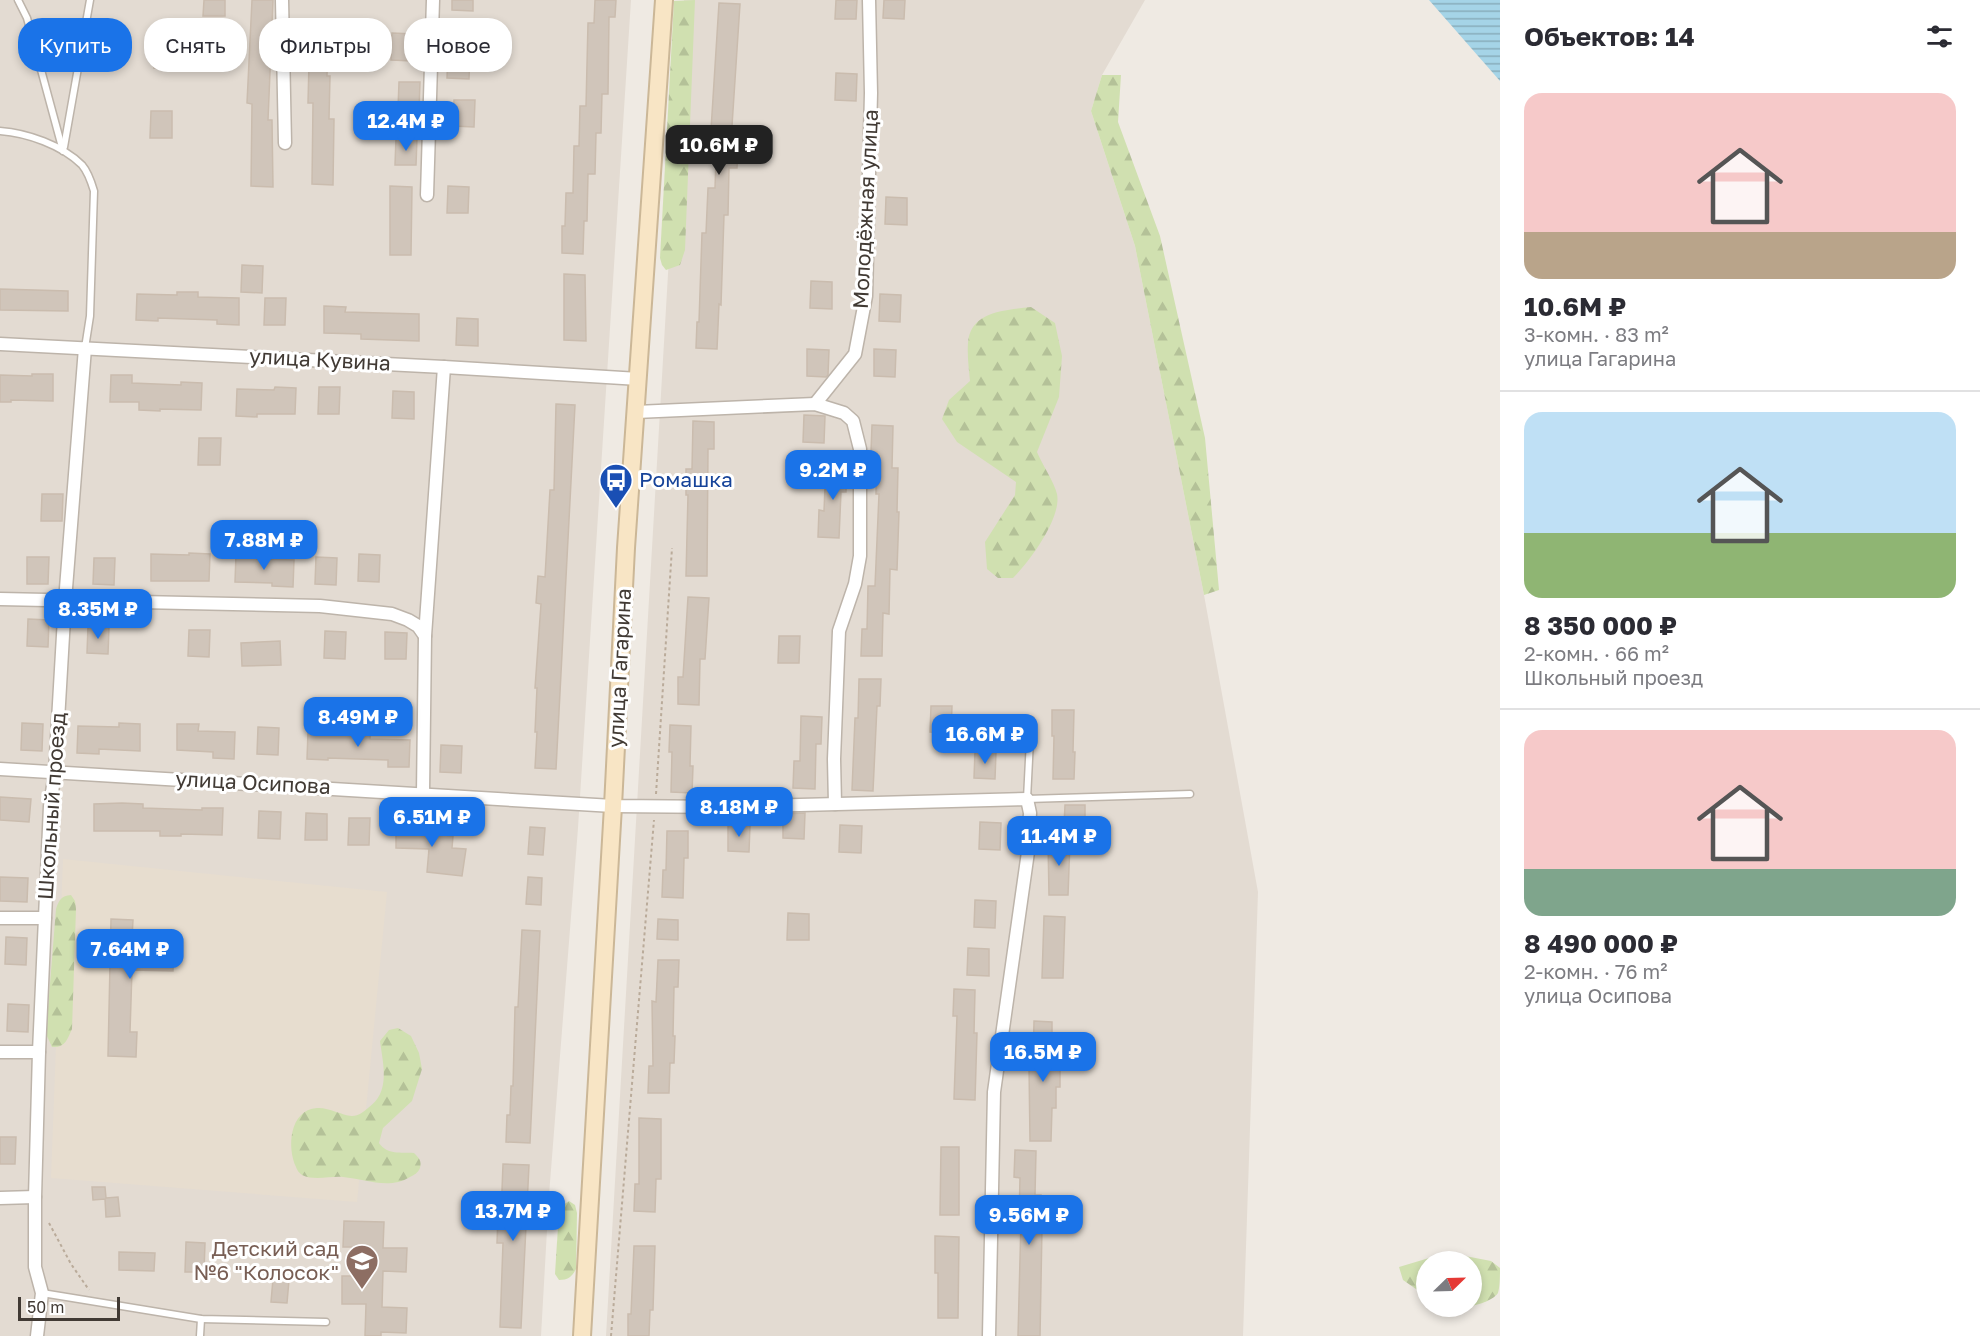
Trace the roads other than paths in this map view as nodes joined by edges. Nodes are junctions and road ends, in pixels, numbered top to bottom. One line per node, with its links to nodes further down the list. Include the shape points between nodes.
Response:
1 (18, 0): 9 (lane, via 27,18)
2 (90, 0): 9 (lane)
3 (282, 0): 8 (street)
4 (433, 0): 10 (street)
5 (664, 0): 14 (main road, улица Гагарина)
6 (869, 0): 15 (street, Молодёжная улица, via 866,296 855,354)
7 (0, 131): 9 (lane, via 41,140)
8 (285, 143)
9 (63, 151): 12 (lane, via 81,165 93,190 90,316)
10 (427, 195)
11 (0, 344): 12 (street, улица Кувина)
12 (85, 348): 13 (street, улица Кувина); 18 (street, Школьный проезд)
13 (444, 366): 14 (street, улица Кувина); 19 (street)
14 (639, 379): 16 (main road, улица Гагарина)
15 (815, 404): 16 (street); 26 (street, via 844,413 853,421 860,448 860,556 839,632)
16 (636, 412): 27 (main road, улица Гагарина)
17 (0, 599): 18 (street)
18 (65, 601): 19 (street, via 320,606 392,614 418,626); 22 (street, Школьный проезд)
19 (425, 636): 23 (street)
20 (1031, 720): 25 (lane)
21 (0, 769): 22 (street, улица Осипова)
22 (55, 772): 23 (street, улица Осипова); 29 (street, Школьный проезд)
23 (423, 793): 27 (street, улица Осипова)
24 (1190, 794): 25 (lane)
25 (1027, 799): 26 (street, улица Осипова); 40 (street, via 1028,852 994,1092)
26 (835, 804): 27 (street, улица Осипова)
27 (614, 806): 39 (main road, улица Гагарина)
28 (0, 918): 29 (street)
29 (45, 918): 31 (street, Школьный проезд)
30 (0, 1052): 31 (street)
31 (39, 1052): 32 (street, Школьный проезд)
32 (35, 1197): 33 (street); 34 (street, Школьный проезд, via 34,1267)
33 (0, 1198)
34 (42, 1293): 35 (lane); 37 (street, Школьный проезд)
35 (201, 1319): 36 (lane); 38 (lane)
36 (326, 1322)
37 (37, 1336)
38 (200, 1336)
39 (582, 1336)
40 (989, 1336)

